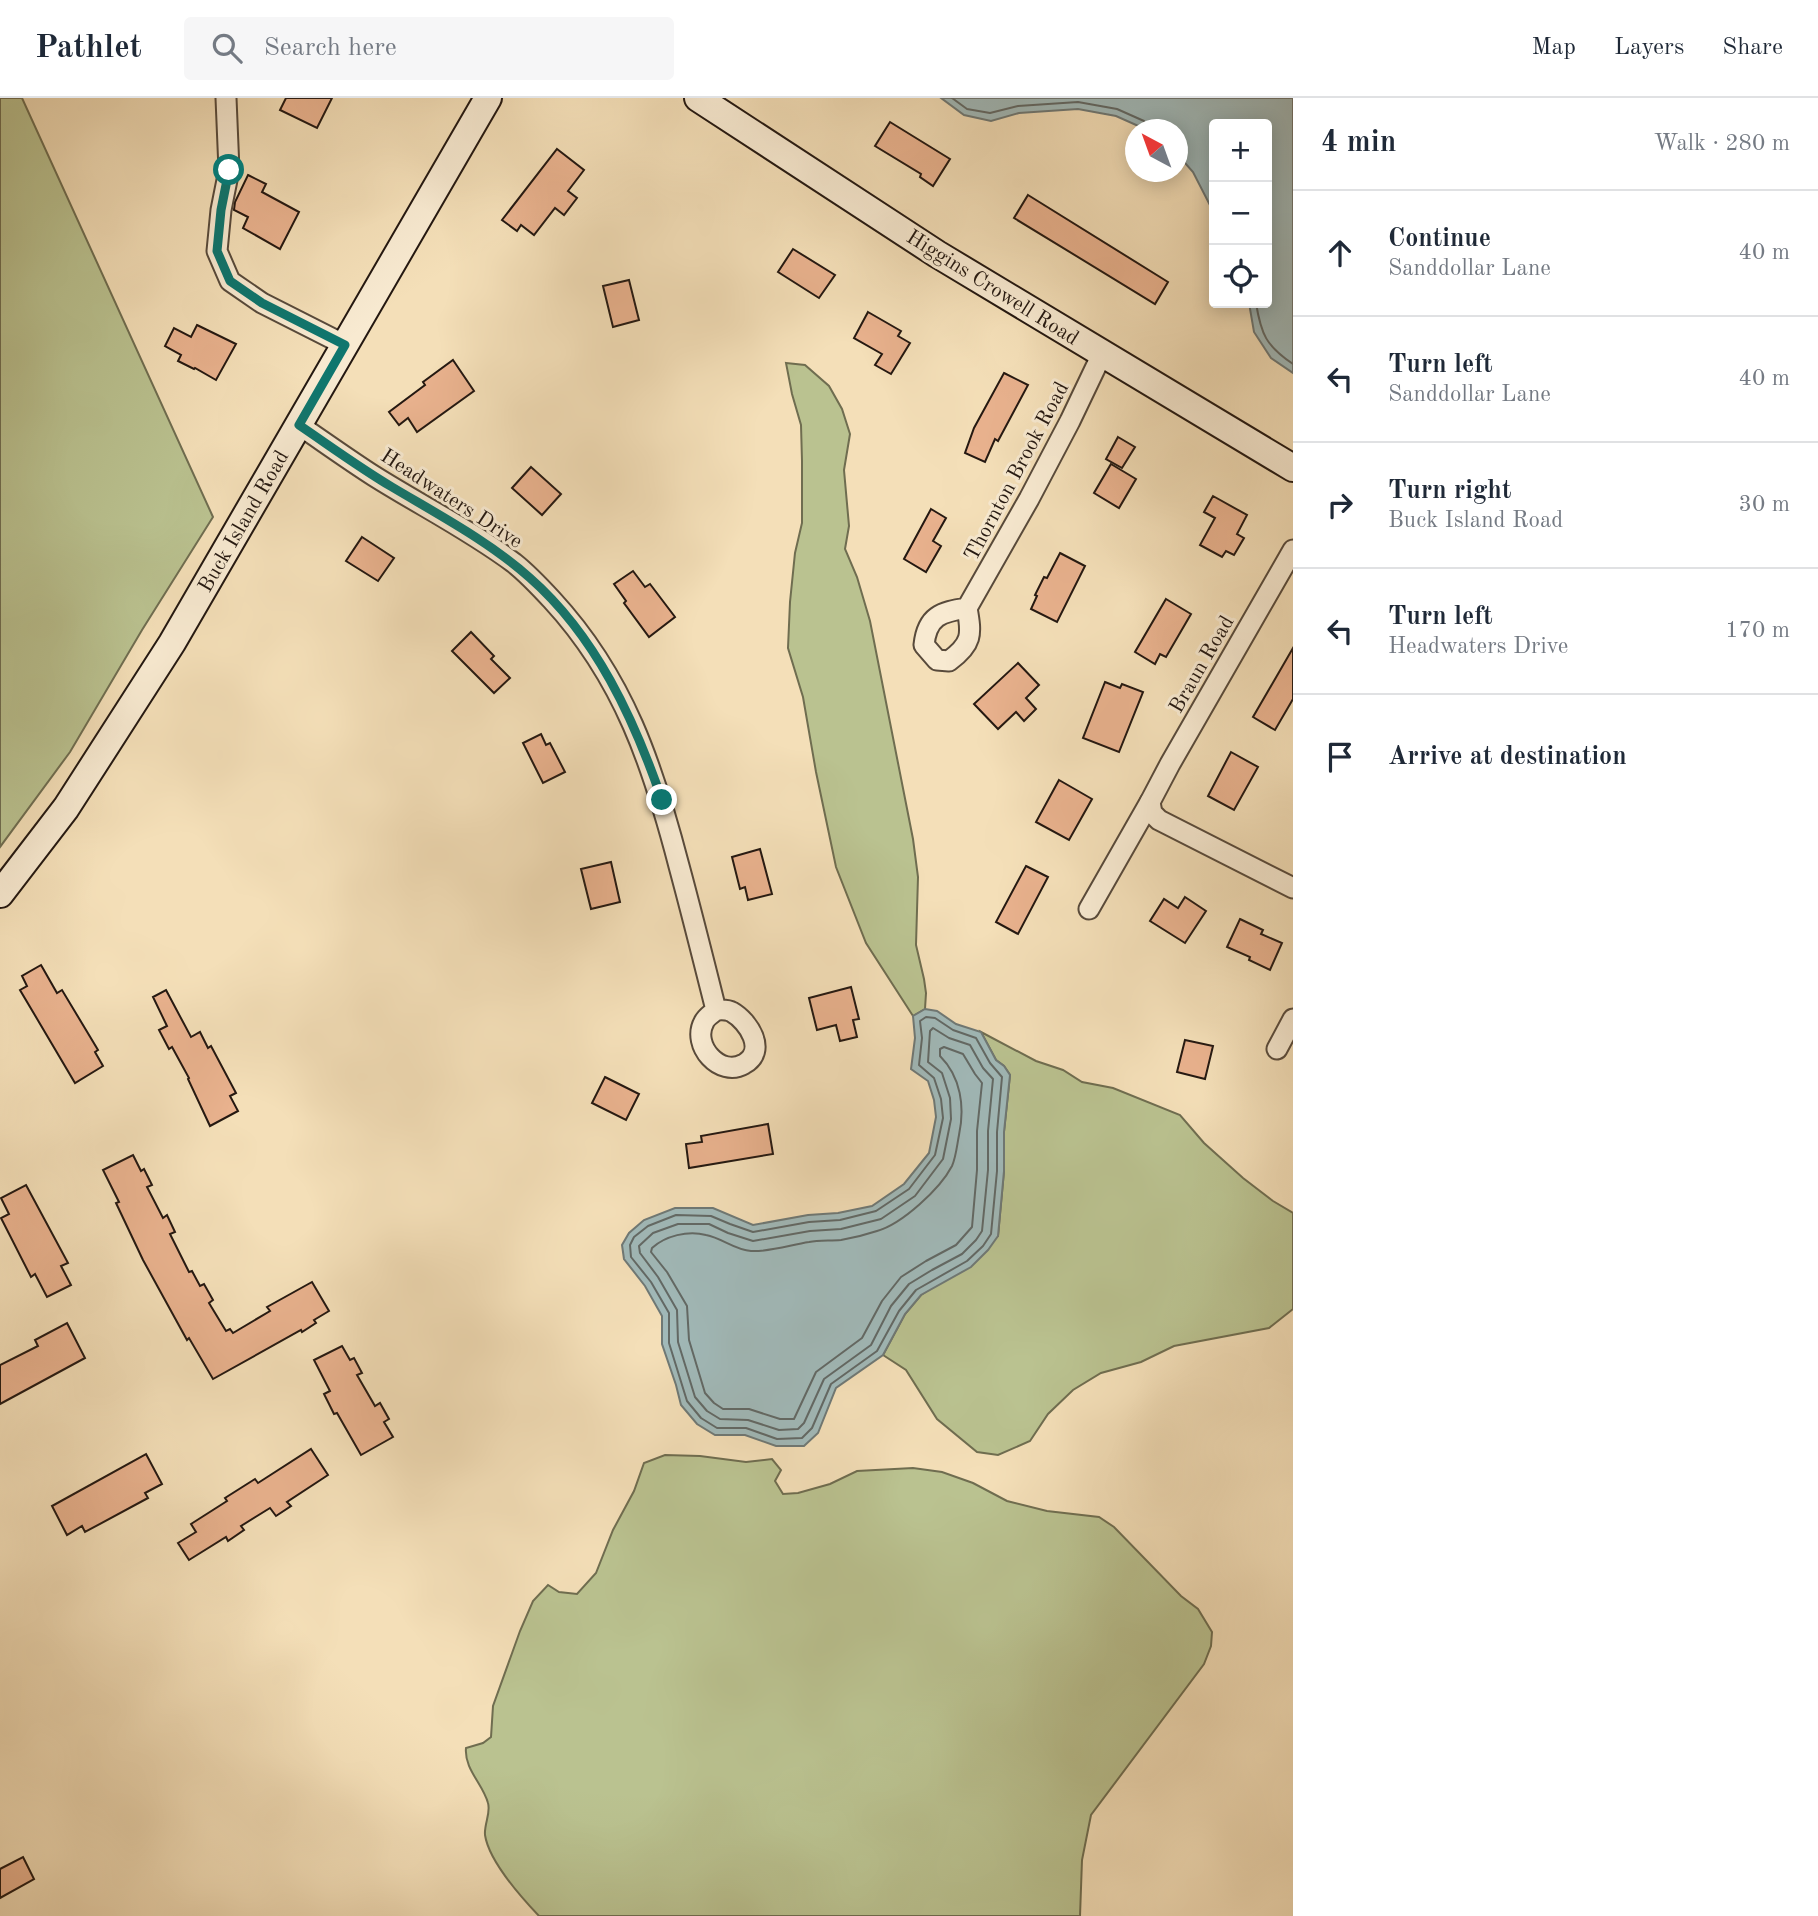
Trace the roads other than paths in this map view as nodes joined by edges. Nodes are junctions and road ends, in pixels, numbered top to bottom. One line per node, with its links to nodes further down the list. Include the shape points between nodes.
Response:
1 (226, 98): 4 (street, via 229,170 217,251 230,281 262,303)
2 (488, 98): 4 (main road, Buck Island Road)
3 (698, 98): 5 (main road, Higgins Crowell Road, via 937,254)
4 (345, 345): 6 (main road, Buck Island Road)
5 (1102, 354): 7 (main road, Higgins Crowell Road); 9 (street, Thornton Brook Road, via 1047,466)
6 (299, 425): 12 (main road, Buck Island Road, via 117,731); 14 (street, Headwaters Drive, via 513,563 589,645 645,752 662,800)
7 (1293, 468)
8 (1293, 550): 10 (street, Braun Road)
9 (967, 608)
10 (1150, 802): 11 (street, via 1158,820); 13 (street, Braun Road)
11 (1293, 888)
12 (0, 894)
13 (1089, 909)
14 (716, 1010)
15 (1293, 1019): 16 (street)
16 (1277, 1049)

